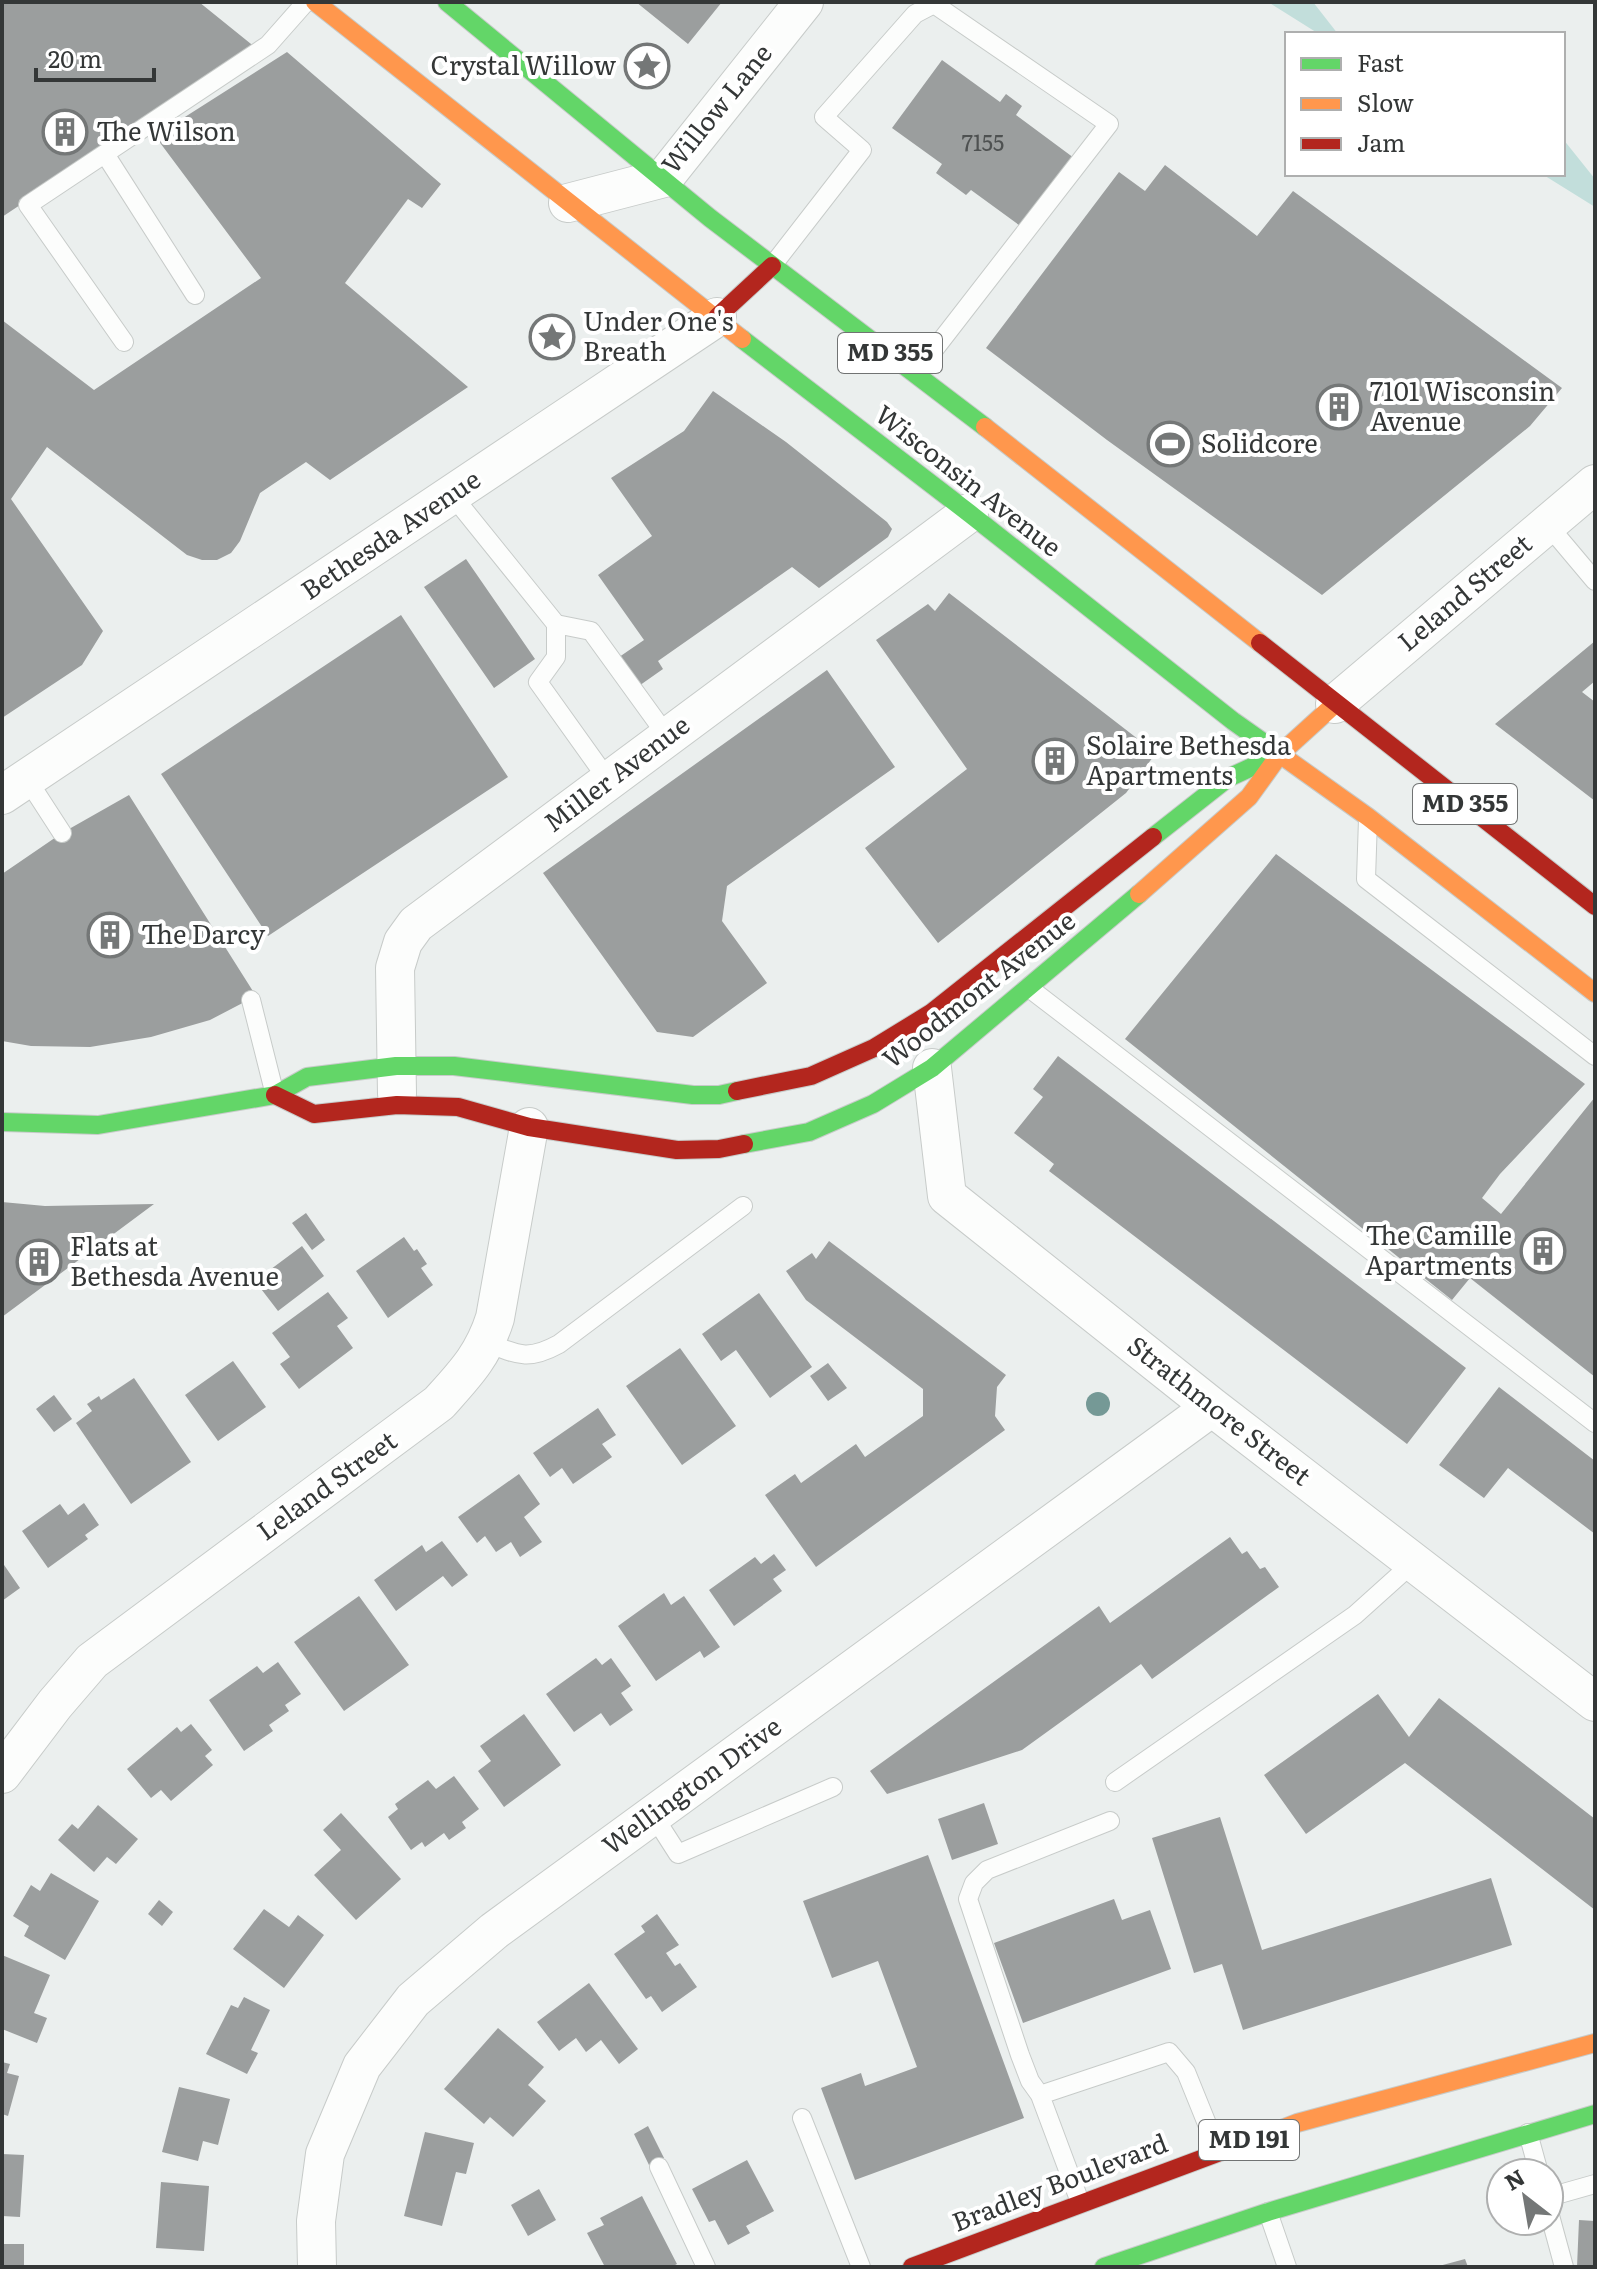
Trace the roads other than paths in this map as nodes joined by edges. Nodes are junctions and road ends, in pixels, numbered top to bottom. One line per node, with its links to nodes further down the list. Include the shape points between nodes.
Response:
1 (306, 2): 7 (lane, via 268,45)
2 (315, 2): 9 (main road, Wisconsin Avenue / MD 355)
3 (447, 2): 8 (main road, Wisconsin Avenue / MD 355)
4 (804, 2): 8 (street, Willow Lane)
5 (899, 2): 6 (lane)
6 (915, 14): 10 (lane, via 824,117 862,150); 14 (lane, via 934,4 1109,124)
7 (105, 154): 11 (lane); 13 (lane, via 28,205)
8 (664, 178): 9 (street, Willow Lane); 10 (main road, Wisconsin Avenue / MD 355)
9 (568, 203): 12 (main road, Wisconsin Avenue / MD 355)
10 (772, 266): 12 (main road, Bethesda Avenue); 14 (main road, Wisconsin Avenue / MD 355)
11 (195, 295)
12 (717, 317): 16 (street, Bethesda Avenue); 17 (main road, Wisconsin Avenue / MD 355)
13 (124, 342)
14 (916, 373): 21 (main road, Wisconsin Avenue / MD 355)
15 (1595, 484): 18 (street, Leland Street)
16 (452, 495): 20 (lane); 25 (street, Bethesda Avenue)
17 (969, 513): 22 (street, Miller Avenue); 23 (main road, Wisconsin Avenue / MD 355)
18 (1547, 524): 19 (lane); 21 (street, Leland Street)
19 (1595, 581)
20 (556, 624): 22 (lane, via 591,631); 24 (lane, via 556,657 538,682)
21 (1335, 704): 23 (main road, Woodmont Avenue); 28 (main road, Wisconsin Avenue / MD 355)
22 (667, 736): 24 (street, Miller Avenue)
23 (1280, 754): 26 (main road, Wisconsin Avenue / MD 355); 29 (main road, Woodmont Avenue, via 1249,797); 32 (main road, Woodmont Avenue, via 1228,778 931,1013)
24 (608, 780): 34 (street, Miller Avenue, via 416,924 395,968)
25 (14, 787): 27 (lane)
26 (1368, 817): 30 (main road, Wisconsin Avenue / MD 355); 33 (lane, via 1366,879)
27 (62, 833)
28 (1595, 906)
29 (1029, 987): 35 (main road, Woodmont Avenue); 44 (lane)
30 (1595, 993)
31 (251, 1000): 36 (lane)
32 (874, 1048): 34 (main road, Woodmont Avenue, via 811,1076 719,1095 454,1066); 37 (street)
33 (1595, 1056)
34 (396, 1066): 36 (main road, Woodmont Avenue, via 307,1077); 38 (street, Miller Avenue)
35 (932, 1068): 37 (main road, Woodmont Avenue); 43 (street, Strathmore Street, via 947,1196)
36 (275, 1095): 38 (main road, Woodmont Avenue, via 314,1114); 39 (main road, Woodmont Avenue, via 98,1125)
37 (873, 1104): 40 (main road, Woodmont Avenue, via 809,1132 719,1149 677,1150)
38 (397, 1105): 40 (main road, Woodmont Avenue, via 458,1107)
39 (2, 1122)
40 (529, 1127): 42 (street, Leland Street)
41 (743, 1206): 42 (lane, via 552,1348 525,1356)
42 (488, 1343): 47 (street, Leland Street, via 439,1403 92,1661)
43 (1212, 1407): 45 (street, Strathmore Street); 50 (street, Wellington Drive)
44 (1595, 1423)
45 (1414, 1562): 46 (street, Strathmore Street); 48 (lane, via 1355,1615)
46 (1595, 1702)
47 (2, 1774)
48 (1115, 1782)
49 (833, 1787): 50 (lane, via 678,1854)
50 (653, 1815): 65 (street, Wellington Drive, via 494,1931 413,2000 362,2066 325,2154 316,2221)
51 (1110, 1821): 53 (lane, via 987,1870 968,1899 1020,2055)
52 (1595, 2043): 57 (main road, Bradley Boulevard / MD 191, via 1297,2123)
53 (1040, 2095): 57 (lane, via 1169,2052 1186,2072); 62 (lane)
54 (1595, 2114): 56 (main road)
55 (802, 2118): 67 (lane)
56 (1528, 2133): 58 (lane); 63 (main road)
57 (1218, 2151): 62 (main road, Bradley Boulevard / MD 191)
58 (1535, 2157)
59 (659, 2167): 66 (lane)
60 (1595, 2184): 61 (lane)
61 (1565, 2192)
62 (1080, 2202): 68 (main road, Bradley Boulevard / MD 191)
63 (1268, 2212): 69 (main road); 70 (lane)
64 (1556, 2237): 71 (lane)
65 (317, 2267)
66 (706, 2267)
67 (861, 2267)
68 (912, 2267)
69 (1104, 2267)
70 (1287, 2267)
71 (1564, 2267)

